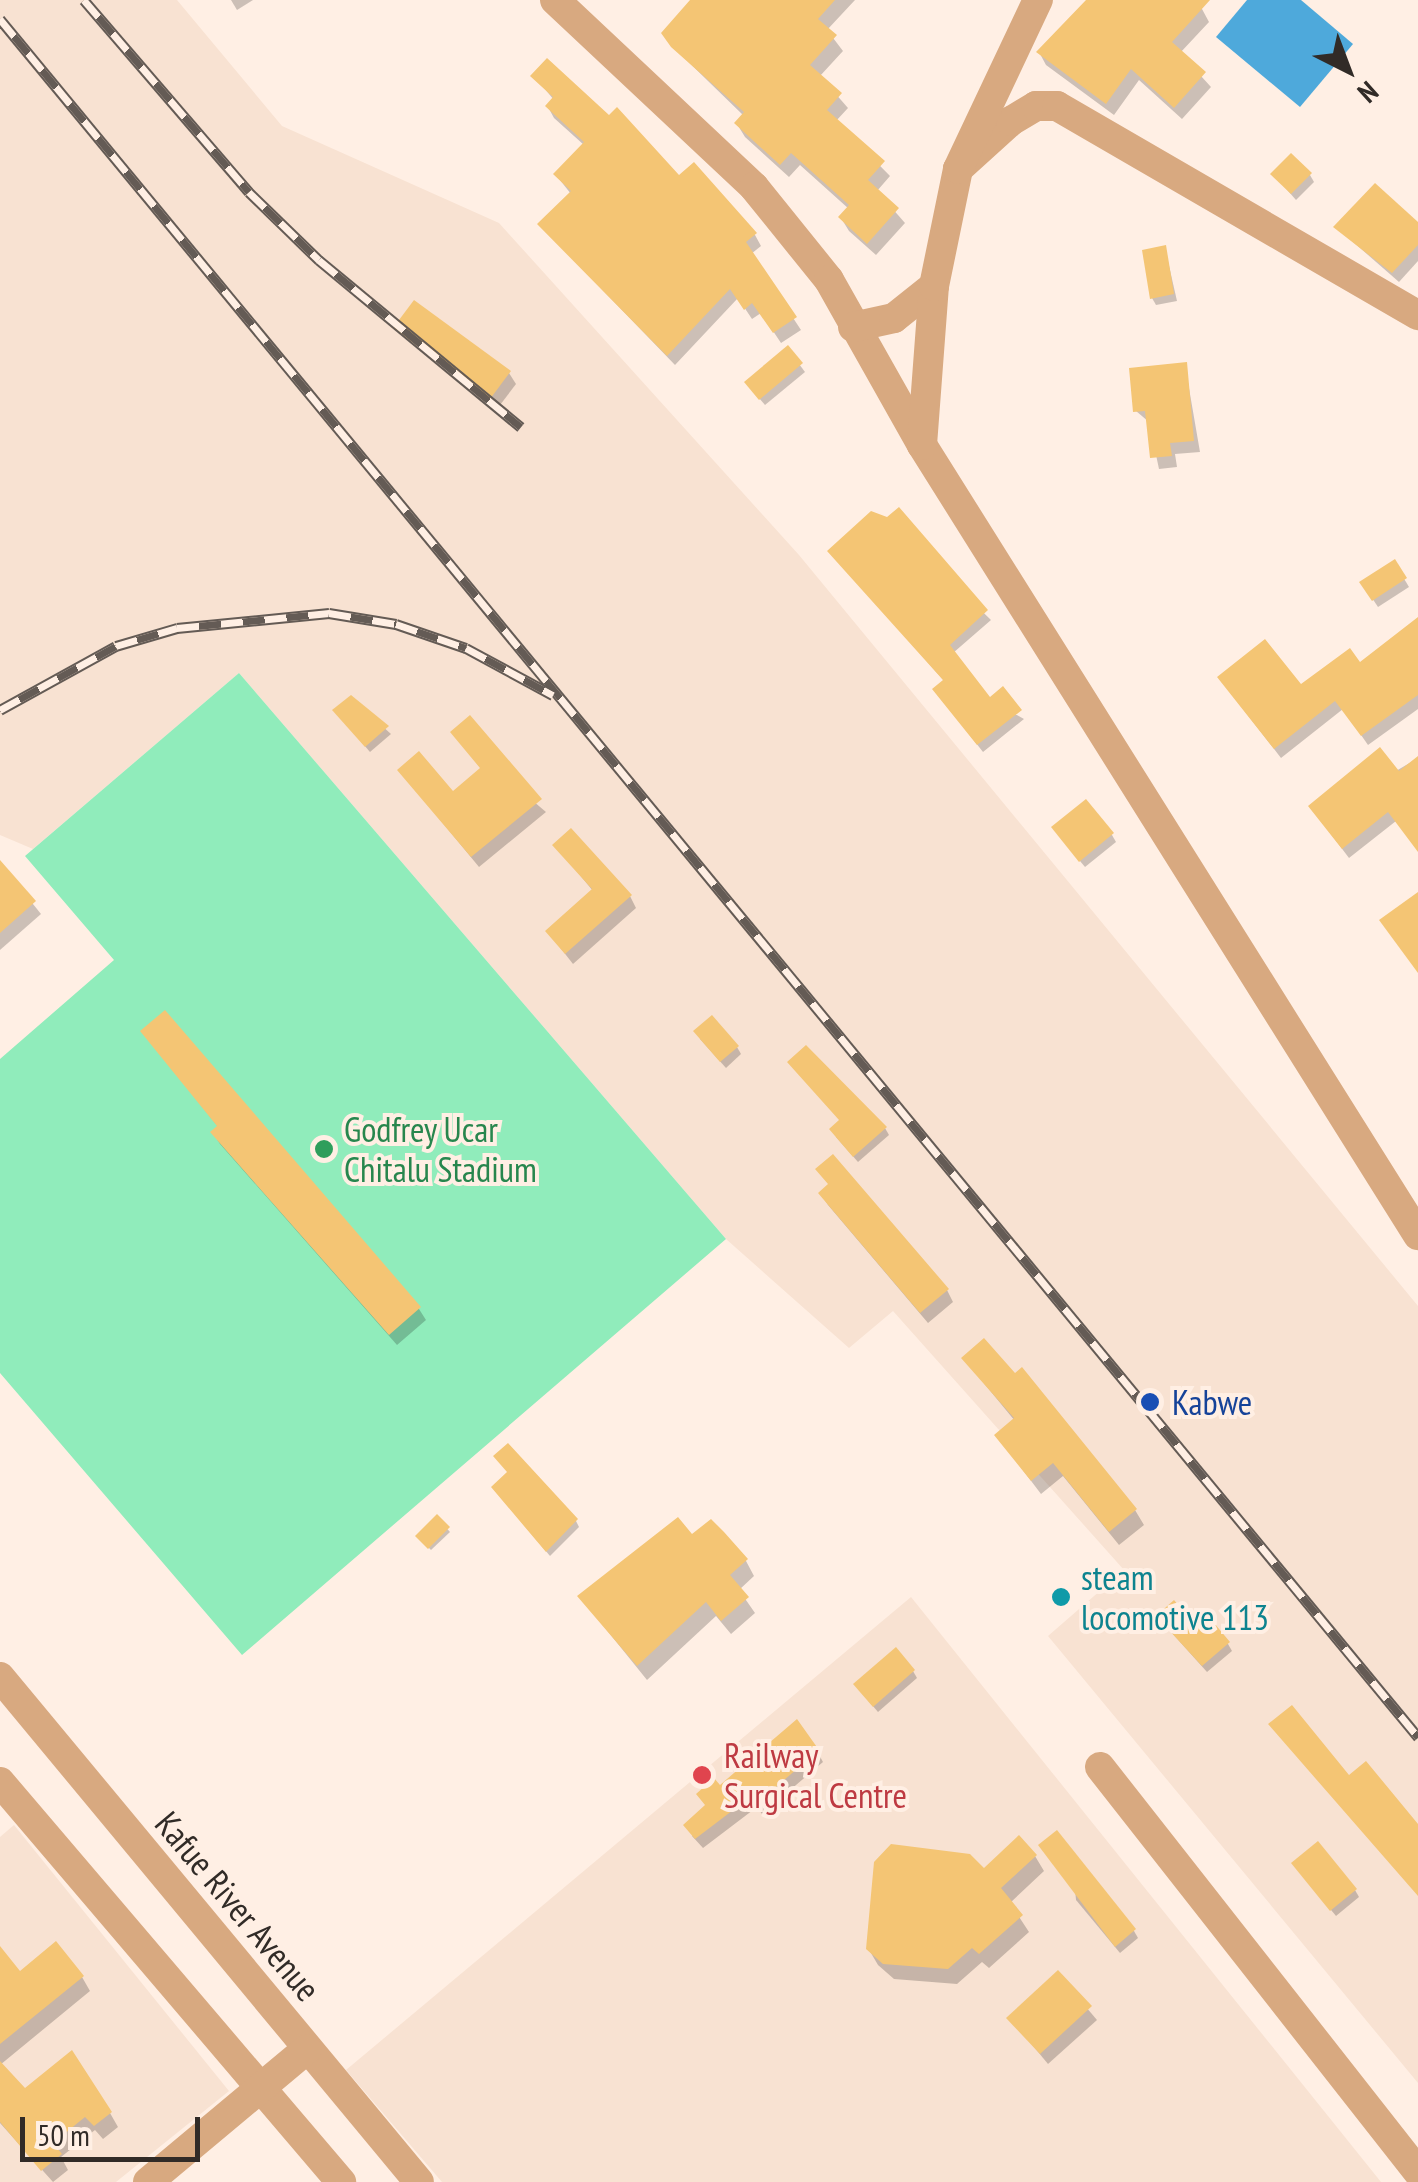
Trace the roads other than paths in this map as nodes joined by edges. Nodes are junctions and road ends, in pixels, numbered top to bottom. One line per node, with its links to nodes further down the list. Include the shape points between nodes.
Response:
1 (555, 0): 6 (street, via 754,187 829,280)
2 (1038, 0): 3 (street)
3 (958, 169): 4 (street); 5 (street, via 1036,106 1058,106)
4 (934, 286): 6 (street, via 894,318); 7 (street)
5 (1418, 315)
6 (853, 326): 7 (street)
7 (922, 446): 8 (street)
8 (1418, 1235)
9 (0, 1677): 12 (street, Kafue River Avenue)
10 (1100, 1766): 14 (street)
11 (6, 1801): 13 (street)
12 (307, 2049): 13 (street); 17 (street, Kafue River Avenue)
13 (260, 2088): 15 (street); 16 (street)
14 (1418, 2172)
15 (148, 2182)
16 (341, 2182)
17 (419, 2182)

